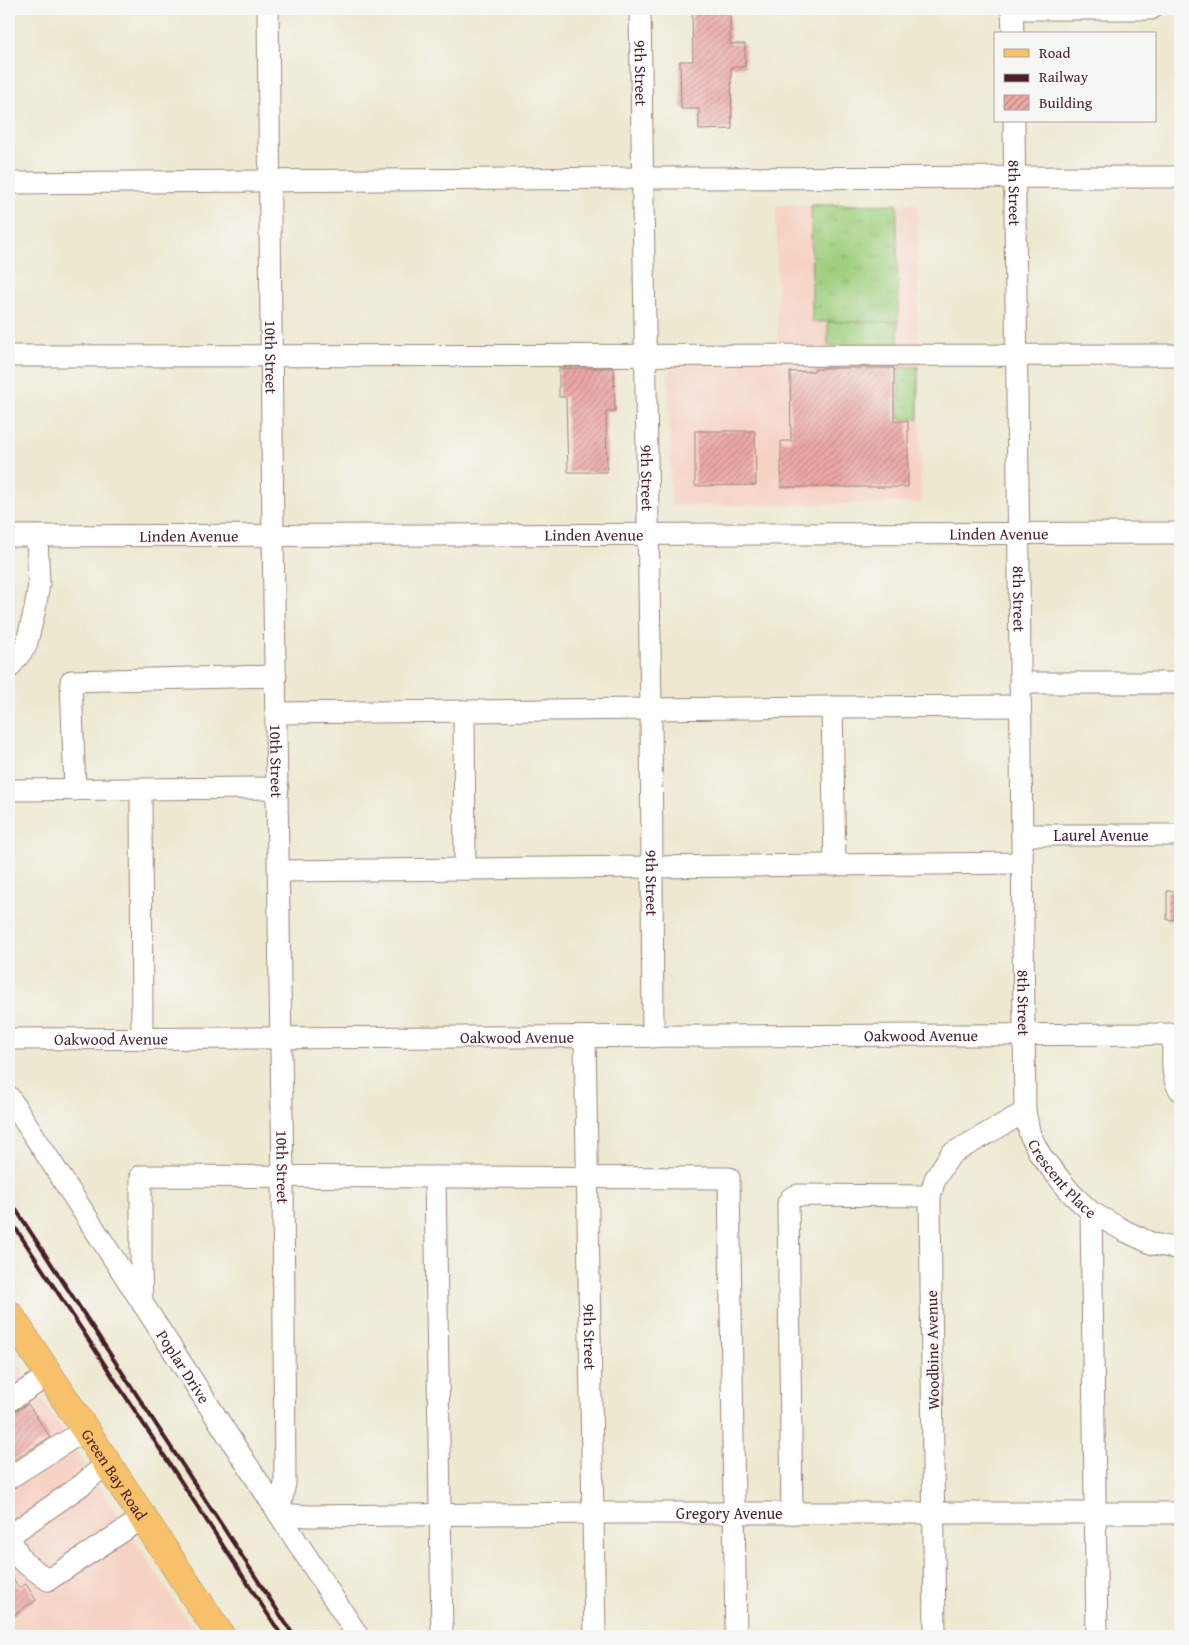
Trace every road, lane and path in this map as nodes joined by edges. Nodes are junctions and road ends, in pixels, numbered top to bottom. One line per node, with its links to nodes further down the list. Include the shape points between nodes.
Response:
1 (268, 9): 10 (street, 10th Street)
2 (640, 9): 9 (street, 9th Street)
3 (1012, 9): 4 (street); 5 (street)
4 (1151, 9)
5 (1013, 32)
6 (1014, 122): 7 (street, 8th Street)
7 (1014, 177): 8 (street); 9 (street); 13 (street, 8th Street)
8 (1180, 177)
9 (642, 178): 10 (street); 12 (street, 9th Street)
10 (270, 182): 11 (street); 16 (street, 10th Street)
11 (9, 183)
12 (645, 355): 13 (street); 16 (street); 19 (street, 9th Street)
13 (1016, 355): 14 (street); 17 (street, 8th Street)
14 (1180, 355)
15 (9, 356): 16 (street)
16 (272, 356): 20 (street, 10th Street)
17 (1018, 533): 18 (street, Linden Avenue); 19 (street, Linden Avenue); 25 (street, 8th Street)
18 (1180, 533)
19 (647, 534): 20 (street, Linden Avenue); 29 (street, 9th Street)
20 (273, 535): 22 (street, Linden Avenue); 24 (street, 10th Street)
21 (9, 536): 22 (street, Linden Avenue)
22 (37, 536): 23 (street, via 39,584 35,609 26,646)
23 (9, 668)
24 (276, 676): 31 (street, 10th Street); 35 (street, via 71,681)
25 (1020, 683): 26 (street); 27 (street, 8th Street)
26 (1180, 683)
27 (1020, 706): 28 (street); 36 (street, 8th Street)
28 (832, 707): 29 (street); 39 (street)
29 (651, 709): 30 (street); 40 (street, 9th Street)
30 (464, 711): 31 (street); 41 (street)
31 (277, 713): 32 (street, 10th Street)
32 (278, 788): 33 (street); 42 (street, 10th Street)
33 (141, 789): 35 (street); 48 (street)
34 (9, 790): 35 (street)
35 (75, 790)
36 (1022, 835): 37 (street, Laurel Avenue); 38 (street, 8th Street)
37 (1180, 835)
38 (1022, 863): 39 (street); 49 (street, 8th Street)
39 (835, 865): 40 (street)
40 (652, 867): 41 (street); 44 (street, 9th Street)
41 (465, 869): 42 (street)
42 (279, 872): 46 (street, 10th Street)
43 (1177, 1034): 49 (street, Oakwood Avenue); 50 (street, via 1174,1076)
44 (653, 1036): 45 (street, Oakwood Avenue); 49 (street, Oakwood Avenue)
45 (585, 1037): 46 (street, Oakwood Avenue); 55 (street, 9th Street)
46 (280, 1038): 48 (street, Oakwood Avenue); 53 (street, 10th Street)
47 (9, 1039): 48 (street, Oakwood Avenue)
48 (142, 1039)
49 (1024, 1041): 52 (street, Crescent Place)
50 (1180, 1090)
51 (9, 1097): 59 (street, Poplar Drive)
52 (1025, 1112): 56 (street, Woodbine Avenue, via 951,1154 935,1179); 57 (street, Crescent Place, via 1030,1135 1041,1156 1071,1193)
53 (283, 1177): 54 (street); 59 (street, via 141,1176); 71 (street, 10th Street, via 285,1484)
54 (436, 1177): 55 (street); 72 (street)
55 (587, 1178): 67 (street, 9th Street); 73 (street, via 729,1178)
56 (930, 1196): 68 (street, via 798,1195 788,1203); 69 (street, Woodbine Avenue)
57 (1092, 1212): 58 (street, Crescent Place, via 1124,1232 1153,1244); 70 (street)
58 (1180, 1249)
59 (142, 1303): 71 (street, Poplar Drive)
60 (9, 1314): 61 (main road, Green Bay Road)
61 (49, 1375): 62 (street); 63 (main road, Green Bay Road)
62 (9, 1400)
63 (86, 1430): 64 (main road, Green Bay Road); 65 (street)
64 (107, 1463): 74 (main road, Green Bay Road); 74 (street, via 83,1484 9,1536 22,1561 48,1580)
65 (9, 1478)
66 (1180, 1512): 70 (street, Gregory Avenue)
67 (593, 1513): 72 (street, Gregory Avenue); 73 (street, Gregory Avenue); 78 (street, 9th Street)
68 (792, 1513): 69 (street, Gregory Avenue); 73 (street, Gregory Avenue)
69 (933, 1513): 70 (street, Gregory Avenue); 80 (street, Woodbine Avenue)
70 (1095, 1513): 81 (street)
71 (279, 1514): 72 (street, Gregory Avenue); 76 (street, Poplar Drive)
72 (441, 1514): 77 (street)
73 (734, 1514): 79 (street)
74 (143, 1518): 75 (main road, Green Bay Road)
75 (221, 1636)
76 (358, 1636)
77 (442, 1636)
78 (595, 1636)
79 (736, 1636)
80 (935, 1636)
81 (1097, 1636)

